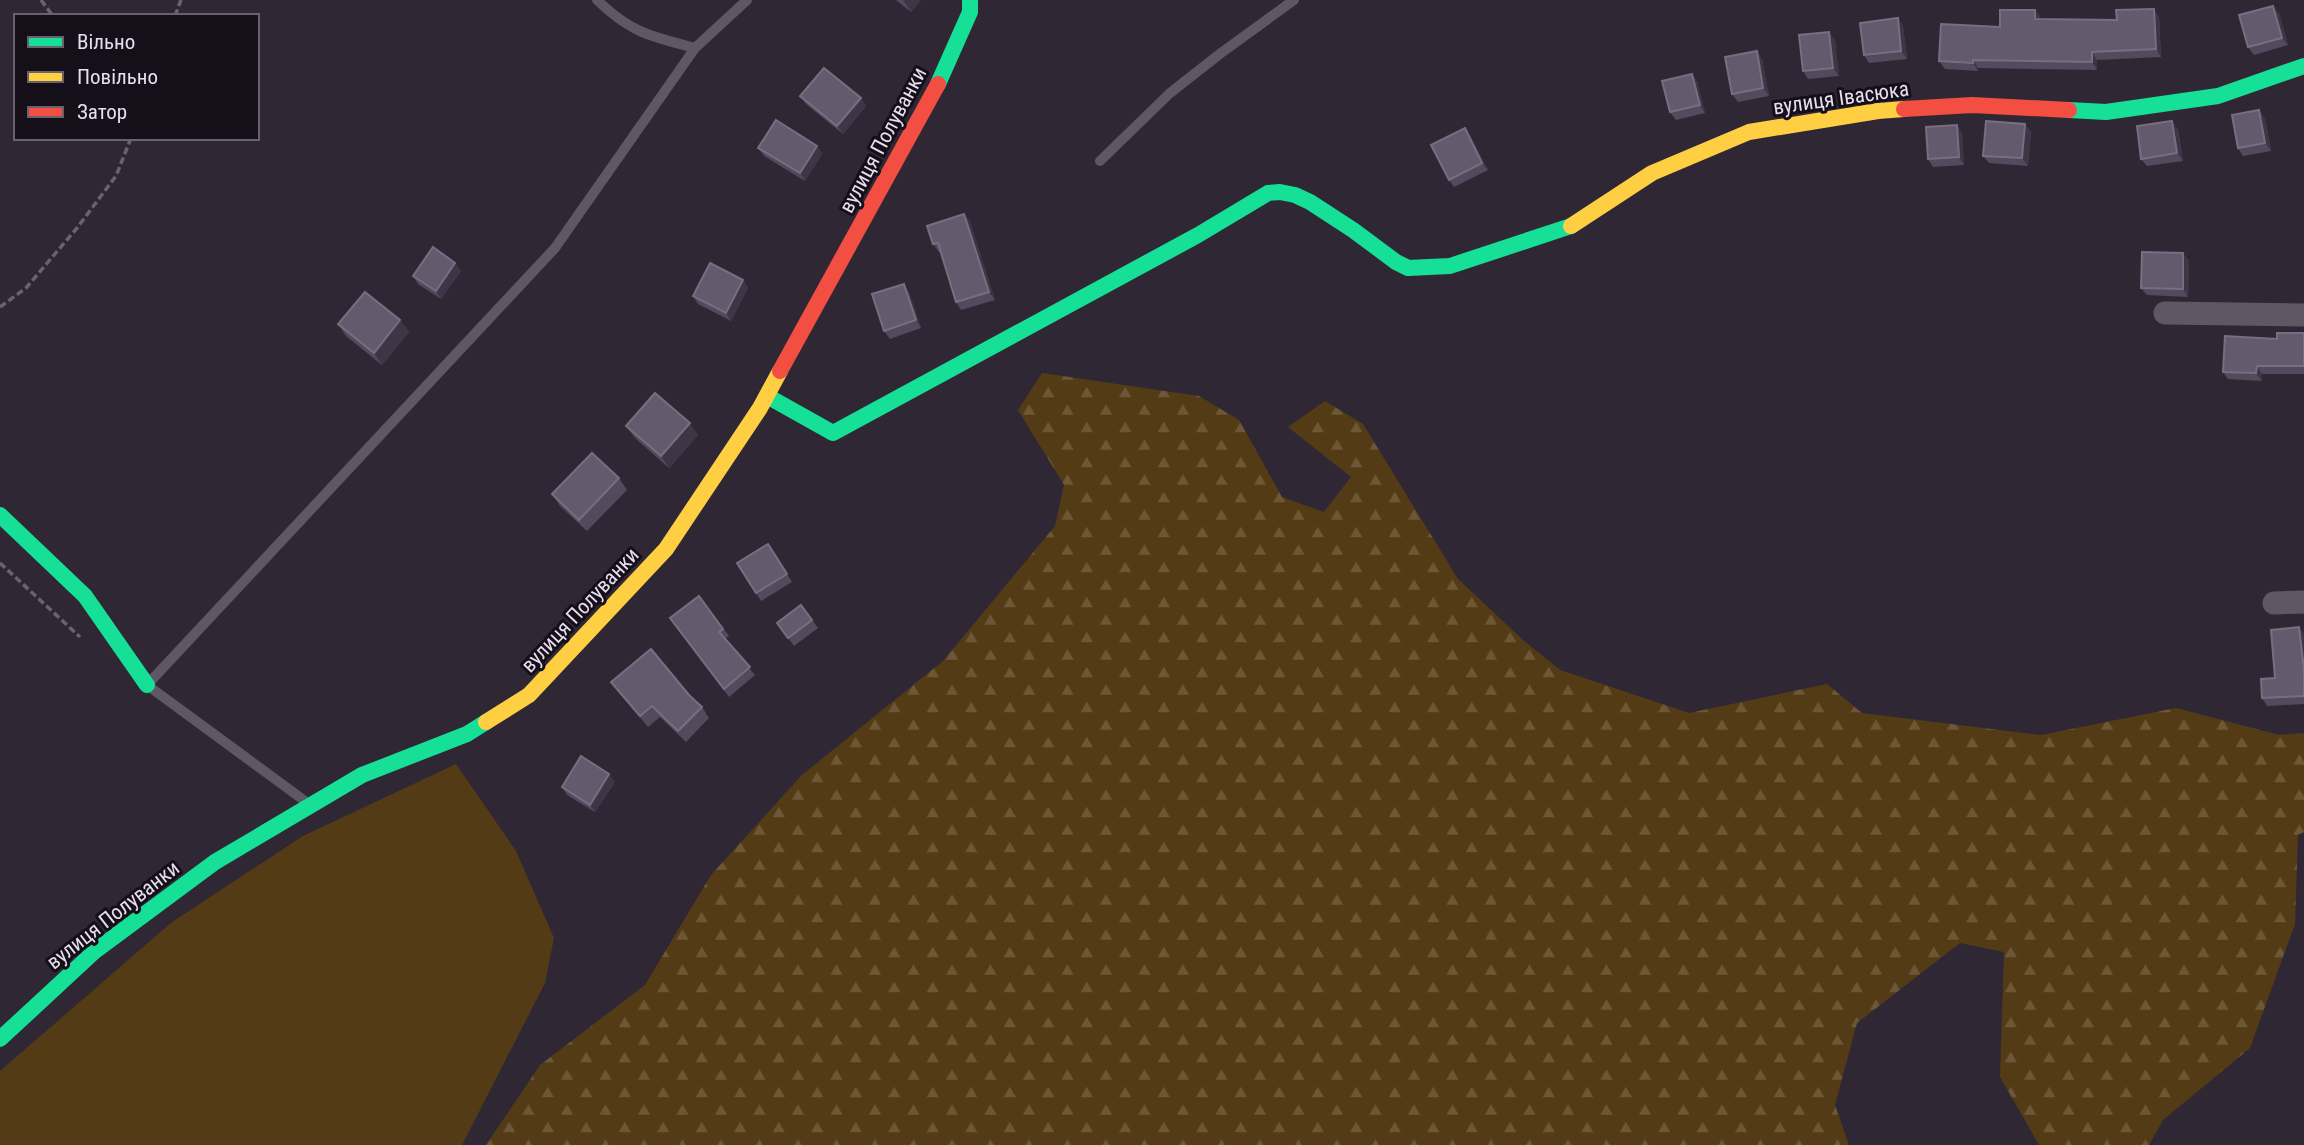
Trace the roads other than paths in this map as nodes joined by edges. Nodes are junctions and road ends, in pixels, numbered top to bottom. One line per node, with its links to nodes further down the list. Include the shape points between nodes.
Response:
1 (597, 0): 5 (lane, via 644,35)
2 (747, 0): 5 (lane)
3 (970, 0): 10 (street, вулиця Полуванки, via 970,12 931,100)
4 (1294, 0): 7 (lane, via 1170,93)
5 (695, 48): 14 (lane, via 555,248)
6 (2304, 66): 10 (street, вулиця Івасюка, via 2218,96 2106,112 1972,105 1878,111 1749,132 1652,173 1568,228 1450,266 1408,268 1310,202 1295,195 1268,193 833,433)
7 (1101, 161)
8 (2165, 313): 9 (street)
9 (2304, 315)
10 (767, 396): 15 (street, вулиця Полуванки, via 666,549 529,695 467,734 362,775)
11 (0, 515): 14 (street, via 85,596)
12 (2304, 602): 13 (street)
13 (2274, 603)
14 (147, 685): 15 (lane)
15 (311, 805): 16 (street, вулиця Полуванки, via 215,862 95,951)
16 (0, 1039)

